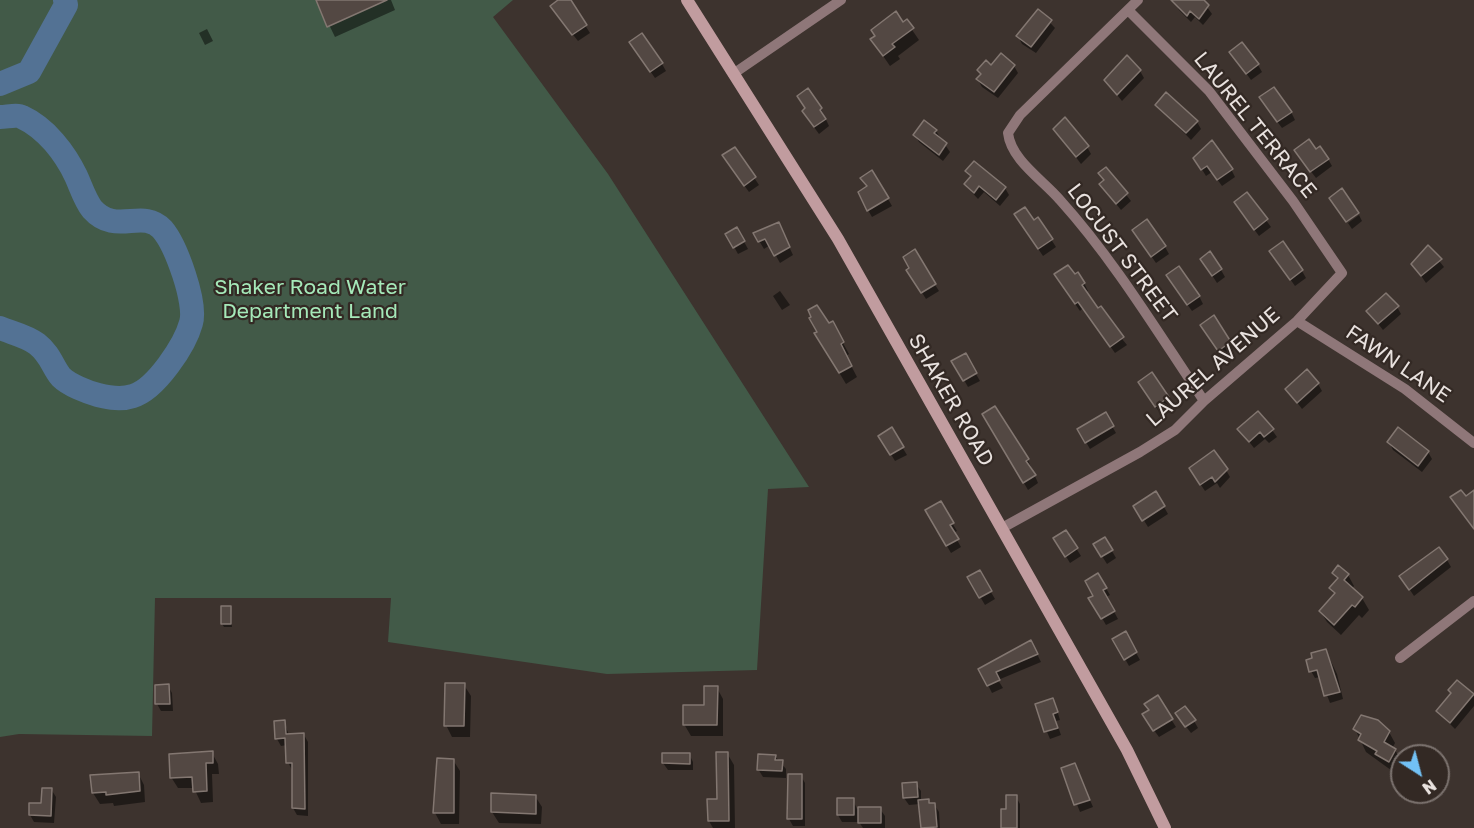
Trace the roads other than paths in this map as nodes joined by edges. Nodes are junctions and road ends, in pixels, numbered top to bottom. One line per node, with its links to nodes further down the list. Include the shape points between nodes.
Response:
1 (687, 0): 5 (street, SHAKER ROAD)
2 (841, 0): 5 (street)
3 (1138, 0): 4 (street)
4 (1128, 10): 6 (street, LAUREL TERRACE, via 1209,92 1293,201); 8 (street, LOCUST STREET, via 1020,116 1008,133 1009,142 1062,201 1108,261)
5 (733, 74): 10 (street, SHAKER ROAD, via 838,239)
6 (1342, 273): 7 (street, LAUREL AVENUE)
7 (1297, 321): 8 (street, LAUREL AVENUE); 9 (street, FAWN LANE, via 1405,389)
8 (1204, 401): 10 (street, LAUREL AVENUE, via 1174,430 1140,452)
9 (1474, 443)
10 (1002, 528): 13 (street, SHAKER ROAD, via 1127,750)
11 (1474, 601): 12 (street)
12 (1400, 658)
13 (1165, 828)

